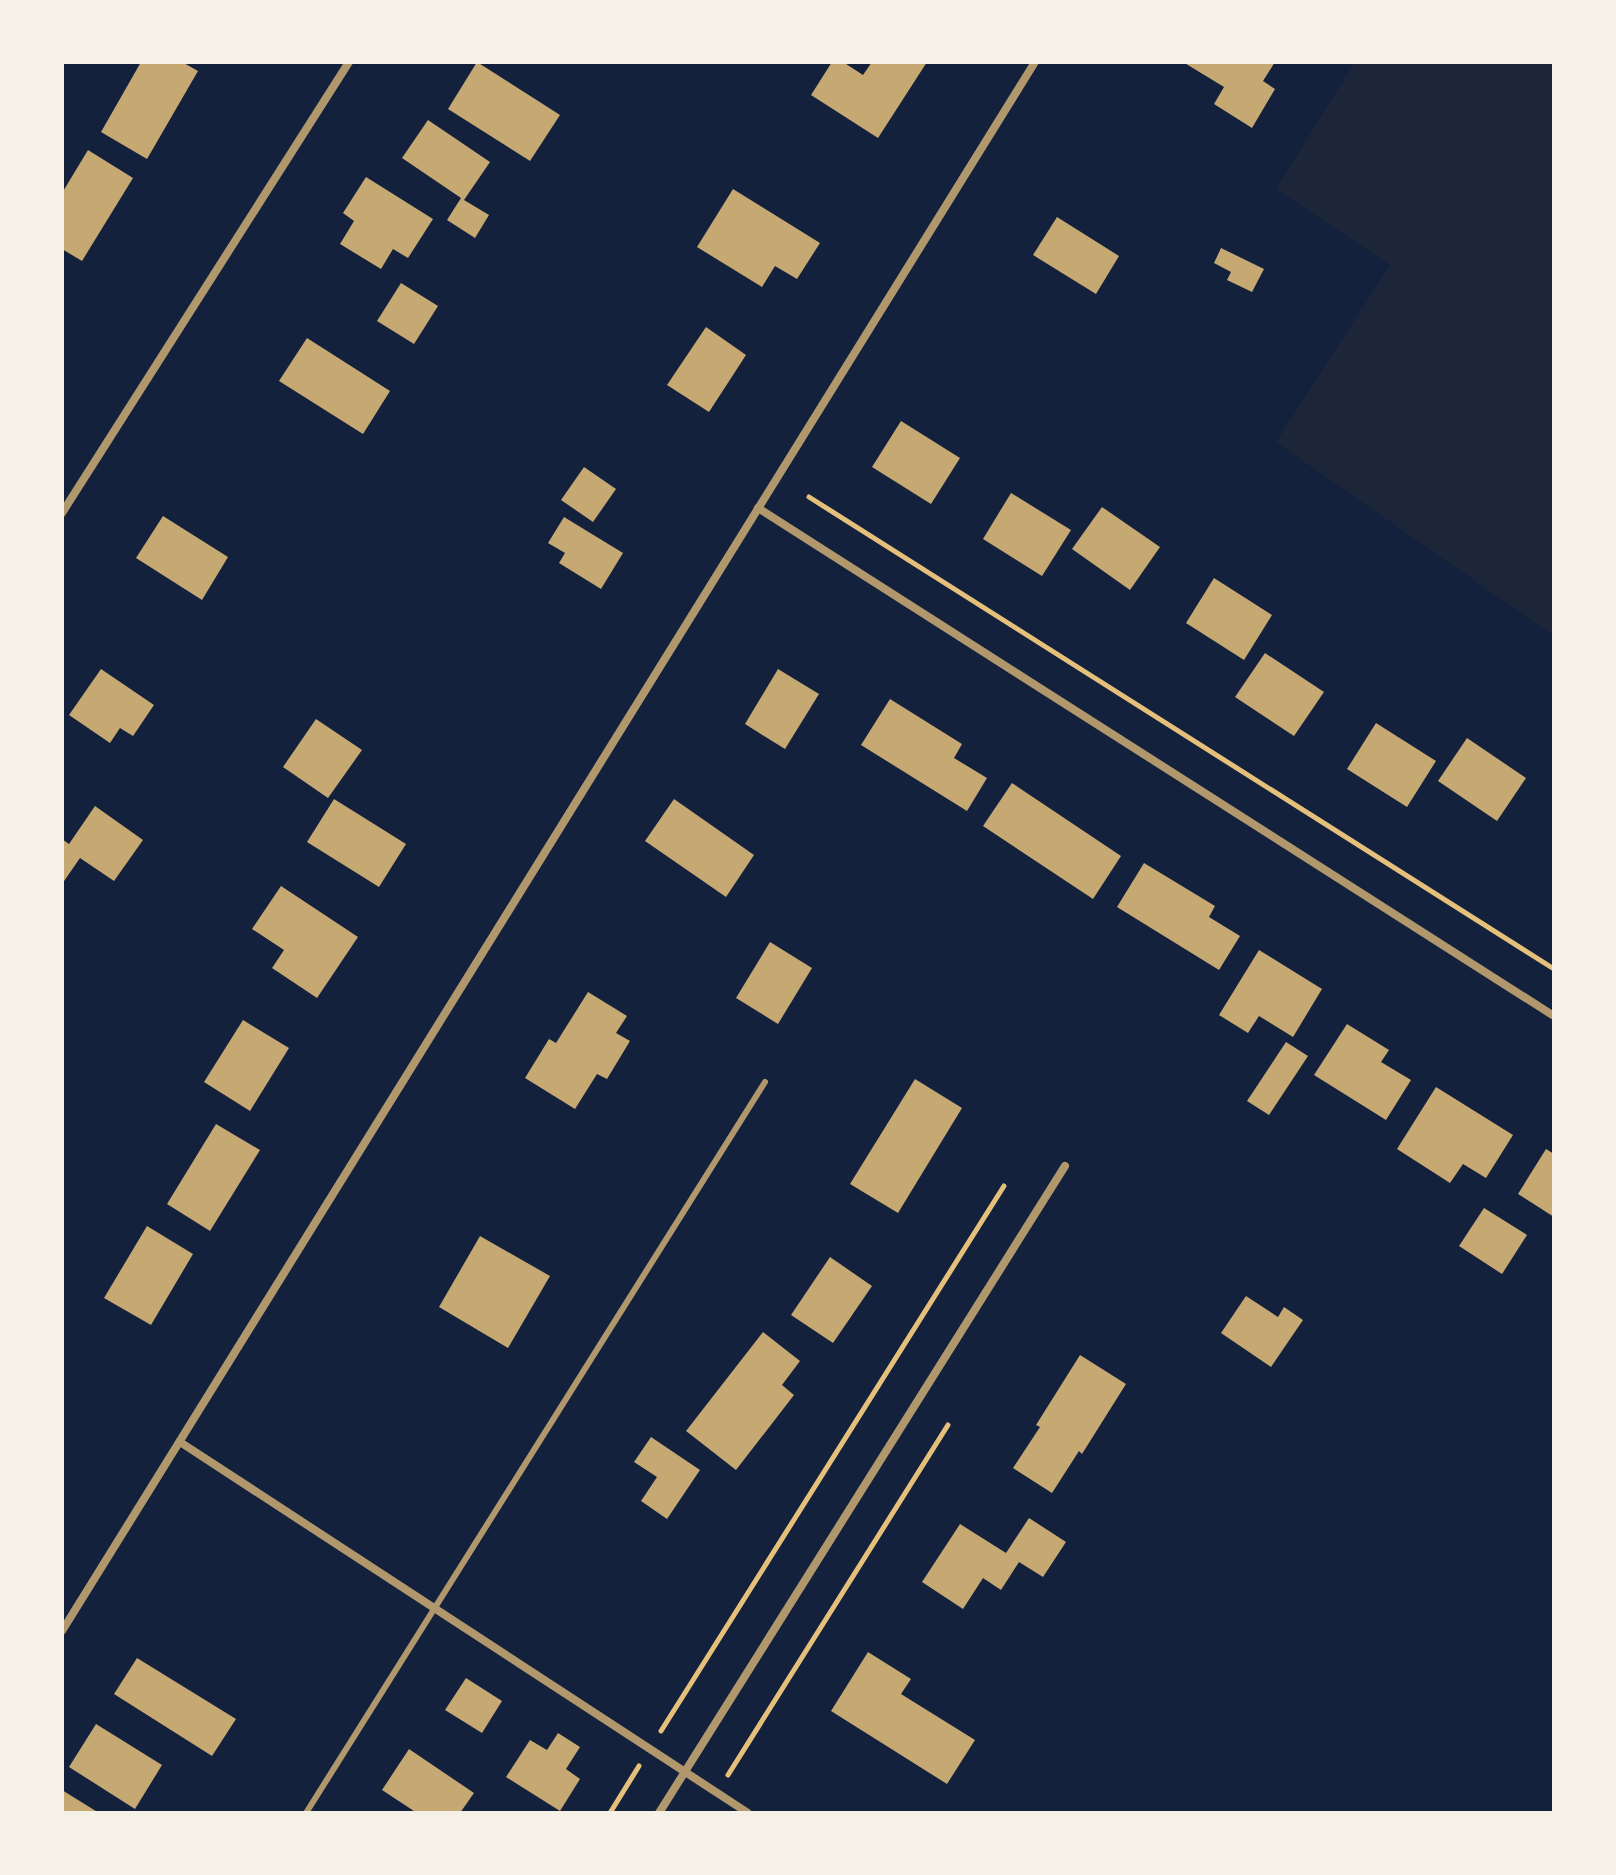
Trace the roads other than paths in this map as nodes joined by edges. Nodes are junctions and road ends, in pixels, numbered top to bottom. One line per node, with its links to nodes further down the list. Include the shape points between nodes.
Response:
1 (349, 62): 4 (street)
2 (1035, 62): 3 (street)
3 (758, 508): 5 (street); 8 (street)
4 (62, 513)
5 (1554, 1016)
6 (765, 1082): 9 (lane)
7 (1065, 1166): 11 (street)
8 (180, 1442): 9 (street); 10 (street)
9 (435, 1606): 11 (street); 12 (lane)
10 (62, 1631)
11 (685, 1772): 13 (street); 14 (street)
12 (306, 1813)
13 (659, 1813)
14 (748, 1813)

